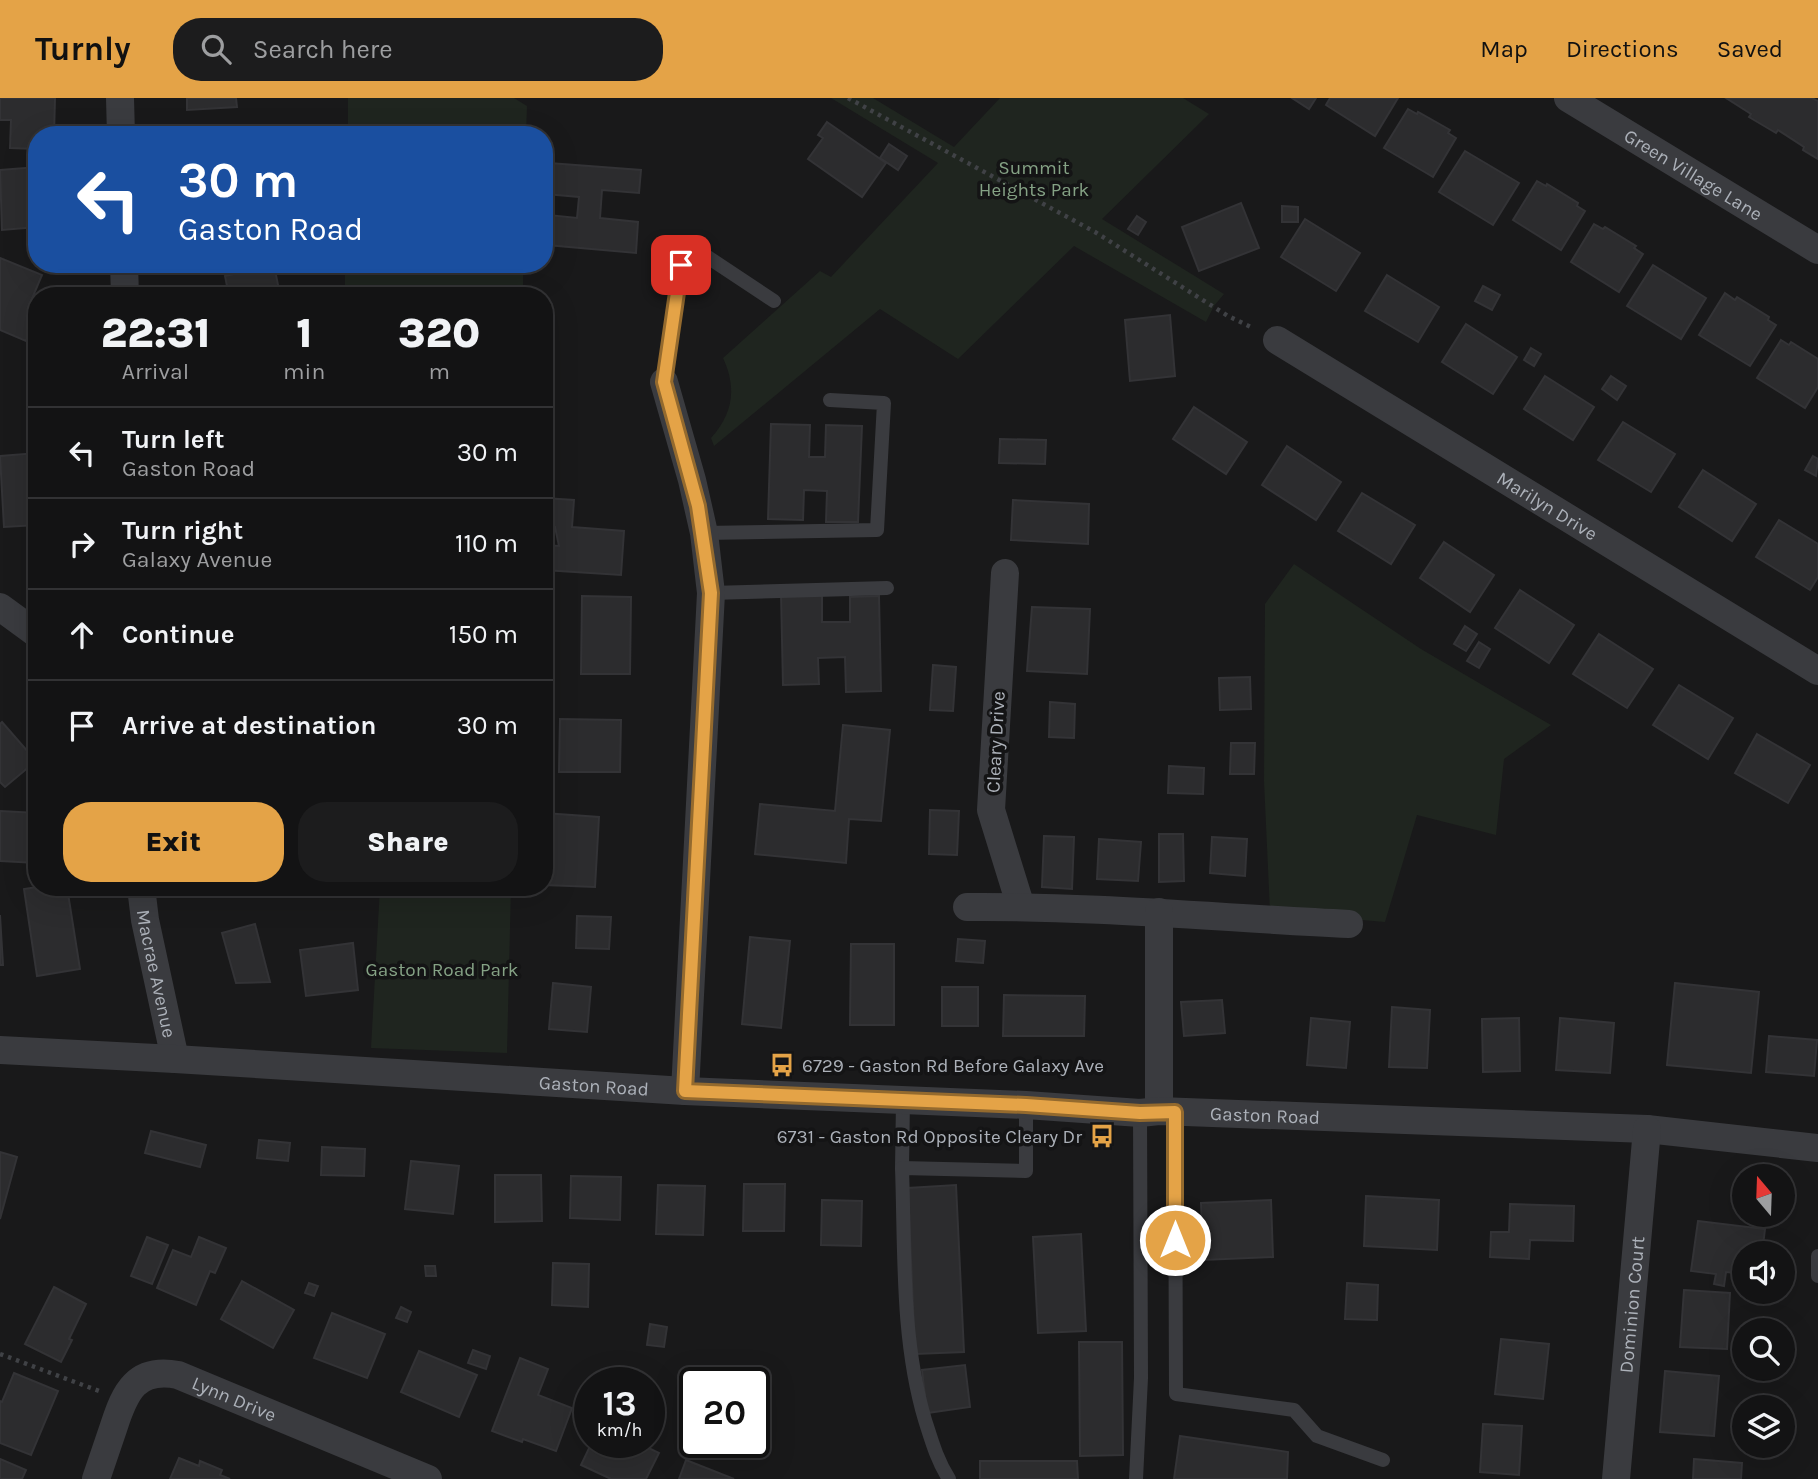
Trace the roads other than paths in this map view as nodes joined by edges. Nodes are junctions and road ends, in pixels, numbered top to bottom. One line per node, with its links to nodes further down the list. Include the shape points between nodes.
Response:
1 (120, 98): 3 (street)
2 (1568, 98): 4 (street, Green Village Lane)
3 (121, 126)
4 (1818, 250)
5 (774, 301): 7 (lane, via 685,242)
6 (1277, 340): 15 (street, Marilyn Drive)
7 (664, 382): 9 (street)
8 (830, 400): 9 (lane, via 884,403 877,530)
9 (704, 533): 12 (street)
10 (1005, 573): 18 (street, Cleary Drive, via 991,810)
11 (887, 587): 12 (lane)
12 (711, 593): 23 (street)
13 (0, 607): 14 (street)
14 (28, 627)
15 (1818, 671)
16 (142, 896): 22 (street, Macrae Avenue)
17 (967, 907): 18 (street)
18 (1021, 907): 19 (street)
19 (1159, 912): 20 (street); 26 (street)
20 (1349, 924)
21 (0, 1050): 22 (street, Gaston Road)
22 (175, 1059): 23 (street, Gaston Road)
23 (685, 1091): 24 (street, Gaston Road)
24 (903, 1100): 25 (street, Gaston Road); 29 (lane)
25 (1026, 1105): 26 (street, Gaston Road); 29 (lane, via 1026,1171)
26 (1158, 1112): 27 (street, Gaston Road); 32 (lane, via 1176,1394 1294,1410 1317,1436); 36 (lane)
27 (1647, 1129): 28 (street, Gaston Road); 37 (street, Dominion Court)
28 (1818, 1149)
29 (902, 1168): 35 (lane, via 908,1330 916,1388 937,1460)
30 (1818, 1256): 31 (lane)
31 (1818, 1276)
32 (1383, 1460)
33 (96, 1479): 34 (street, Lynn Drive, via 127,1391 141,1379 159,1373 178,1375)
34 (428, 1479)
35 (950, 1479)
36 (1136, 1479)
37 (1616, 1479)

